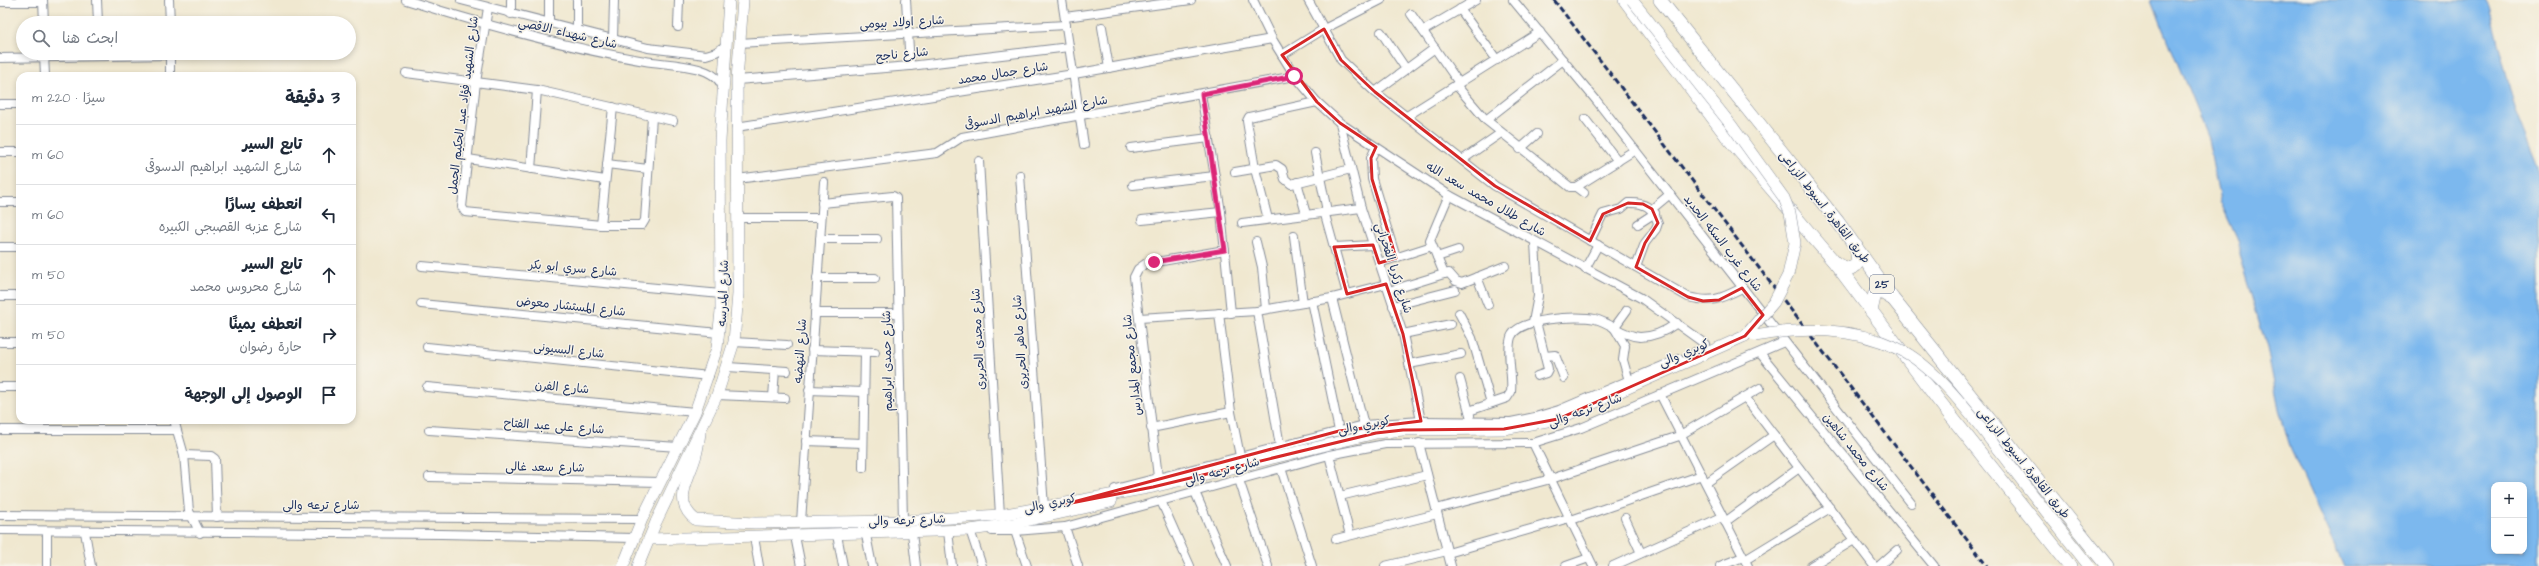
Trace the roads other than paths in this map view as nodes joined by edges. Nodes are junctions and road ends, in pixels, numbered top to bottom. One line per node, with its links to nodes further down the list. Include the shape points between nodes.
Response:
1 (97, 0): 33 (street)
2 (169, 0): 34 (street)
3 (406, 0): 37 (street, شارع شهداء الاقصي)
4 (461, 0): 27 (street, شارع شهداء الاقصي)
5 (511, 0): 30 (street)
6 (548, 0): 36 (street)
7 (577, 0): 41 (street)
8 (614, 0): 47 (street)
9 (679, 0): 38 (street)
10 (729, 0): 49 (main road, شارع المدرسه)
11 (742, 0): 12 (street); 48 (main road, شارع المدرسه)
12 (750, 0)
13 (906, 0): 45 (street)
14 (1062, 0): 35 (street)
15 (1191, 0): 35 (street, شارع اولاد بيومى)
16 (1253, 0): 46 (street, شارع طلال محمد سعد الله)
17 (1308, 0): 40 (street, شارع طلال محمد سعد الله)
18 (1476, 0): 29 (street)
19 (1513, 0): 44 (street, شارع غرب السكه الحديد)
20 (1624, 0): 152 (highway, 25, via 1729,139)
21 (1632, 0): 192 (main road, كوبري والى, bridge, via 1732,126 1784,198 1790,213 1796,243 1788,275 1774,302)
22 (1642, 0): 192 (main road, كوبري والى, via 1738,122 1790,194 1797,210 1803,243 1795,278 1780,306)
23 (1660, 0): 143 (highway, طريق القاهرة, اسيوط الزراعى / 25)
24 (43, 1): 26 (street); 32 (street)
25 (1377, 1): 40 (street)
26 (0, 2)
27 (471, 2): 28 (street, شارع شهداء الاقصي)
28 (488, 8): 30 (street, شارع شهداء الاقصي); 37 (street, شارع الشهيد فؤاد عبد الحكيم الجمل)
29 (1460, 9): 42 (street); 57 (street)
30 (511, 14): 36 (street, شارع شهداء الاقصي)
31 (1411, 14): 42 (street)
32 (44, 16)
33 (98, 16)
34 (170, 16)
35 (1065, 21): 45 (street, شارع اولاد بيومى); 50 (street)
36 (549, 24): 41 (street, شارع شهداء الاقصي)
37 (485, 26): 68 (street, شارع الشهيد فؤاد عبد الحكيم الجمل); 70 (street, شارع شهداء الاقصي, via 592,51 705,70 716,76)
38 (678, 27)
39 (1102, 27): 60 (street)
40 (1324, 29): 52 (street); 72 (street, شارع طلال محمد سعد الله, via 1341,60)
41 (577, 31): 47 (street, شارع شهداء الاقصي)
42 (1423, 31): 51 (street)
43 (1381, 32): 61 (street)
44 (1540, 32): 57 (street); 58 (street, شارع غرب السكه الحديد)
45 (908, 33): 48 (street, شارع اولاد بيومى); 59 (street)
46 (1272, 39): 52 (street, شارع طلال محمد سعد الله); 60 (street, شارع جمال محمد)
47 (613, 40): 49 (street, شارع شهداء الاقصي, via 648,48 701,55 716,52)
48 (739, 42): 67 (main road, شارع المدرسه)
49 (725, 46): 70 (main road, شارع المدرسه)
50 (1070, 47): 59 (street, شارع ناجح); 65 (street)
51 (1435, 48): 61 (street); 69 (street)
52 (1282, 55): 66 (street, شارع طلال محمد سعد الله)
53 (16, 57): 54 (street)
54 (0, 58)
55 (44, 60): 62 (street)
56 (170, 60): 63 (street)
57 (1497, 60): 69 (street)
58 (1563, 60): 82 (street); 93 (street, شارع غرب السكه الحديد)
59 (910, 66): 67 (street, شارع ناجح)
60 (1109, 68): 65 (street, شارع جمال محمد)
61 (1406, 69): 72 (street)
62 (45, 72)
63 (170, 72)
64 (406, 73): 68 (street)
65 (1074, 74): 78 (street); 85 (street, شارع جمال محمد)
66 (1294, 76): 73 (street, شارع الشهيد ابراهيم الدسوقى); 74 (street, شارع طلال محمد سعد الله)
67 (737, 80): 85 (main road, شارع المدرسه)
68 (476, 82): 71 (street); 97 (street, شارع الشهيد فؤاد عبد الحكيم الجمل)
69 (1458, 84): 79 (street); 82 (street)
70 (722, 86): 164 (main road, شارع المدرسه)
71 (537, 90): 77 (street); 102 (street)
72 (1375, 92): 79 (street, شارع طلال محمد سعد الله)
73 (1202, 94): 78 (street, شارع الشهيد ابراهيم الدسوقى); 88 (street)
74 (1316, 102): 84 (street, شارع طلال محمد سعد الله); 104 (street, via 1249,116 1247,122)
75 (0, 104): 76 (street)
76 (16, 104)
77 (612, 107): 80 (street); 101 (street)
78 (1080, 116): 89 (street); 111 (street, شارع الشهيد ابراهيم الدسوقى, via 962,136 937,152)
79 (1407, 116): 98 (street, شارع طلال محمد سعد الله)
80 (652, 117): 83 (street); 103 (street)
81 (1585, 118): 100 (street)
82 (1486, 120): 86 (street)
83 (673, 122)
84 (1340, 124): 90 (street, شارع طلال محمد سعد الله); 105 (street, شارع زكريا الفخراني)
85 (736, 127): 111 (main road, شارع المدرسه)
86 (1501, 133): 92 (street); 98 (street)
87 (1537, 134): 92 (street)
88 (1209, 138): 91 (street); 108 (street)
89 (1084, 145)
90 (1376, 147): 118 (street, شارع طلال محمد سعد الله); 150 (street, via 1371,158 1372,179)
91 (1131, 148)
92 (1520, 149): 115 (street, via 1570,187)
93 (1635, 150): 100 (street); 117 (street, شارع غرب السكه الحديد)
94 (0, 152): 95 (street)
95 (16, 152)
96 (1315, 153): 109 (street)
97 (468, 160): 102 (street); 132 (street, شارع الشهيد فؤاد عبد الحكيم الجمل, via 462,207 465,212)
98 (1462, 160): 137 (street, شارع طلال محمد سعد الله, via 1495,186)
99 (979, 161): 271 (street, شارع مجدى الحريرى)
100 (1618, 161): 115 (street)
101 (607, 164): 103 (street); 110 (street)
102 (531, 169): 110 (street)
103 (648, 169): 132 (street, شارع الشهيد فؤاد عبد الحكيم الجمل, via 645,220 639,225)
104 (1255, 169): 106 (street); 113 (street, via 1276,165 1282,169 1288,182); 129 (street)
105 (1352, 169): 109 (street); 122 (street, شارع زكريا الفخراني)
106 (1235, 172)
107 (1020, 175): 267 (street, شارع ماهر الحريرى)
108 (1215, 176): 114 (street); 125 (street)
109 (1321, 176): 113 (street); 123 (street)
110 (606, 180): 132 (street)
111 (738, 180): 127 (main road, شارع المدرسه)
112 (824, 182): 121 (street, شارع النهضه)
113 (1297, 182): 126 (street)
114 (1133, 185)
115 (1576, 187): 116 (street)
116 (1584, 193)
117 (1670, 194): 124 (street); 162 (street, شارع غرب السكه الحديد)
118 (1449, 195): 139 (street, شارع طلال محمد سعد الله); 142 (street, via 1431,237)
119 (0, 202): 120 (street)
120 (16, 202)
121 (822, 203): 128 (street, شارع النهضه); 181 (street, شارع حمدى ابراهيم, via 893,196 896,201)
122 (1361, 208): 123 (street); 140 (street, شارع زكريا الفخراني)
123 (1325, 211): 126 (street); 146 (street)
124 (1654, 211): 133 (street); 137 (street, via 1643,204 1632,203 1621,209 1609,211 1603,214); 155 (street, via 1658,223 1645,243)
125 (1221, 212): 130 (street); 147 (street)
126 (1306, 214): 129 (street)
127 (737, 218): 128 (street); 179 (main road, شارع المدرسه)
128 (822, 218): 135 (street, شارع النهضه)
129 (1268, 219): 131 (street)
130 (1142, 220)
131 (1242, 223)
132 (601, 224)
133 (1638, 224)
134 (1294, 236): 171 (street)
135 (820, 239): 136 (street); 159 (street, شارع النهضه)
136 (877, 239)
137 (1590, 241): 141 (street, شارع طلال محمد سعد الله)
138 (1256, 242): 175 (street, via 1262,268)
139 (1535, 242): 156 (street, شارع طلال محمد سعد الله); 186 (street, via 1538,296)
140 (1374, 245): 146 (street); 151 (street, شارع زكريا الفخراني)
141 (1598, 245): 155 (street, شارع طلال محمد سعد الله); 156 (street)
142 (1432, 246): 149 (street); 150 (street)
143 (1856, 246): 152 (highway, via 1856,266 1849,269); 169 (highway, طريق القاهرة, اسيوط الزراعى / 25)
144 (0, 247): 145 (street)
145 (16, 247)
146 (1334, 247): 165 (street)
147 (1225, 250): 183 (street); 185 (street, شارع مجمع المدارس, via 1154,262 1138,269 1134,277)
148 (1458, 250): 149 (street)
149 (1437, 257): 157 (street)
150 (1396, 258): 151 (street)
151 (1379, 263): 161 (street, شارع زكريا الفخراني)
152 (1836, 264): 178 (highway, 25)
153 (422, 266): 164 (street, شارع سري ابو بكر)
154 (1505, 266): 158 (street)
155 (1636, 267): 162 (street, شارع طلال محمد سعد الله, via 1688,297 1703,301 1719,300)
156 (1585, 269): 187 (street, شارع طلال محمد سعد الله, via 1642,298)
157 (1444, 274): 158 (street, via 1453,276 1459,283); 161 (street)
158 (1477, 277): 173 (street)
159 (817, 278): 160 (street); 180 (street, شارع النهضه)
160 (875, 278)
161 (1387, 288): 165 (street); 174 (street, شارع زكريا الفخراني)
162 (1742, 288): 196 (street, شارع غرب السكه الحديد)
163 (1455, 290): 174 (street)
164 (721, 294): 177 (main road, شارع المدرسه)
165 (1347, 294): 168 (street)
166 (0, 296): 167 (street)
167 (16, 296)
168 (1332, 298): 170 (street); 233 (street)
169 (1893, 299): 178 (highway, via 1878,291 1872,297); 334 (highway, طريق القاهرة, اسيوط الزراعى / 25)
170 (1312, 301): 171 (street); 238 (street)
171 (1303, 303): 175 (street)
172 (421, 304): 190 (street, شارع المستشار معوض)
173 (1488, 305)
174 (1394, 306): 191 (street, شارع زكريا الفخراني)
175 (1262, 310): 183 (street); 246 (street)
176 (1627, 310): 189 (street)
177 (721, 311): 179 (main road); 190 (main road, شارع المدرسه)
178 (1871, 311): 331 (highway, 25, via 1943,407)
179 (737, 312): 195 (main road, شارع المدرسه)
180 (815, 313): 181 (street); 200 (street, شارع النهضه)
181 (898, 313): 279 (street, شارع حمدى ابراهيم)
182 (1219, 313): 183 (street); 185 (street); 229 (street)
183 (1231, 313)
184 (1460, 313): 226 (street, via 1472,338)
185 (1138, 318): 234 (street, شارع مجمع المدارس)
186 (1534, 322): 189 (street, via 1583,318 1595,319); 205 (street); 226 (street, via 1517,329 1512,335 1511,392 1507,398)
187 (1677, 323): 189 (street, via 1654,336 1640,337); 199 (street, شارع طلال محمد سعد الله, via 1706,344)
188 (1451, 324): 191 (street)
189 (1615, 328): 214 (street, via 1624,346 1622,360)
190 (719, 333): 210 (main road, شارع المدرسه)
191 (1402, 334): 206 (street, شارع زكريا الفخراني)
192 (1750, 336): 266 (main road, كوبري والى, via 1583,409 1538,424 1504,429 1403,430 1376,434 1153,487); 283 (main road, كوبري والى, via 1584,410 1531,427 1504,431 1403,431 1376,435 1084,509); 332 (main road, كوبري والى, bridge, via 1792,329 1845,331 1898,348 1929,370 1961,402); 333 (main road, كوبري والى, bridge, via 1792,324 1845,326 1901,344 1932,366 1966,398)
193 (0, 342): 194 (street)
194 (16, 342)
195 (734, 342): 197 (street); 207 (main road, شارع المدرسه)
196 (1784, 342): 203 (street, شارع ترعه والى); 265 (street, شارع غرب السكه الحديد)
197 (786, 345)
198 (427, 347): 210 (street, شارع البسيونى)
199 (1704, 349): 214 (street, شارع ترعه والى)
200 (812, 350): 201 (street); 219 (street, شارع النهضه)
201 (865, 352): 202 (street); 220 (street)
202 (875, 352)
203 (1760, 352): 221 (street, شارع ترعه والى); 330 (street, شارع محمد شاهين)
204 (1461, 354): 206 (street)
205 (1545, 356): 211 (street, via 1548,371); 212 (street, via 1555,355)
206 (1409, 364): 230 (street, شارع زكريا الفخراني)
207 (728, 367): 208 (street); 222 (main road, شارع المدرسه)
208 (775, 370): 209 (street); 223 (street)
209 (786, 371)
210 (709, 376): 228 (main road, شارع المدرسه)
211 (1536, 376)
212 (1564, 378)
213 (1460, 379): 227 (street)
214 (1629, 381): 231 (street, شارع ترعه والى, via 1559,410 1535,417 1511,422)
215 (0, 387): 216 (street)
216 (16, 387)
217 (428, 387): 228 (street, شارع الفرن)
218 (1760, 388): 224 (street)
219 (809, 390): 220 (street); 242 (street, شارع النهضه)
220 (864, 392): 243 (street)
221 (1660, 394): 240 (street); 245 (street, شارع ترعه والى, via 1581,428)
222 (717, 395): 223 (street); 239 (main road, شارع المدرسه)
223 (773, 397): 225 (street)
224 (1745, 397): 240 (street); 241 (street)
225 (785, 398)
226 (1491, 403): 227 (street)
227 (1469, 411): 231 (street)
228 (695, 412): 247 (main road, شارع المدرسه)
229 (1231, 412): 234 (street); 250 (street)
230 (1421, 421): 231 (street, شارع ترعه والى); 233 (street, شارع ترعه والى)
231 (1471, 421)
232 (175, 424): 236 (street)
233 (1364, 425): 238 (street, شارع ترعه والى)
234 (1151, 428): 257 (street, شارع مجمع المدارس)
235 (0, 430): 236 (street)
236 (176, 430): 248 (street)
237 (429, 430): 247 (street, شارع على عبد الفتاح)
238 (1339, 430): 246 (street, شارع ترعه والى)
239 (700, 433): 280 (main road, شارع ترعه والى, via 696,455 682,497 689,515 705,522); 297 (main road, شارع المدرسه)
240 (1682, 435): 255 (street); 258 (street)
241 (1774, 435): 253 (street); 261 (street)
242 (806, 441): 243 (street); 280 (street, شارع النهضه)
243 (863, 443): 251 (street)
244 (1419, 443): 245 (street, شارع ترعه والى); 249 (street, شارع ترعه والى, via 1385,444); 254 (street)
245 (1533, 443): 258 (street)
246 (1280, 446): 250 (street, شارع ترعه والى)
247 (678, 447): 260 (main road, شارع المدرسه)
248 (184, 455): 273 (street, via 189,511); 274 (street, via 214,458)
249 (1329, 455): 252 (street, شارع ترعه والى); 263 (street)
250 (1240, 456): 257 (street, شارع ترعه والى)
251 (863, 468)
252 (1281, 468): 259 (street, شارع ترعه والى); 321 (street)
253 (1799, 468): 268 (street); 278 (street)
254 (1427, 475): 263 (street); 269 (street)
255 (1702, 475): 261 (street); 277 (street)
256 (429, 477): 260 (street, شارع سعد غالى)
257 (1158, 477): 266 (street, شارع ترعه والى)
258 (1551, 479): 269 (street); 277 (street)
259 (1239, 480): 262 (street, شارع ترعه والى); 320 (street)
260 (660, 482): 276 (main road, شارع المدرسه)
261 (1706, 483): 278 (street)
262 (1195, 492): 264 (street, شارع ترعه والى); 319 (street)
263 (1340, 496): 293 (street)
264 (1161, 501): 281 (street, شارع ترعه والى); 318 (street)
265 (1911, 503)
266 (1066, 504): 267 (main road, شارع ترعه والى)
267 (1044, 507): 271 (main road, شارع ترعه والى)
268 (1830, 508): 299 (street); 303 (street)
269 (1436, 512): 293 (street); 301 (street)
270 (0, 515): 272 (street, شارع ترعه والى)
271 (1000, 515): 279 (main road, شارع ترعه والى)
272 (99, 516): 273 (street, شارع ترعه والى); 288 (street)
273 (192, 517): 274 (street, شارع ترعه والى); 289 (street)
274 (217, 517): 276 (street, شارع ترعه والى)
275 (1625, 518): 302 (street)
276 (642, 519): 296 (main road, شارع المدرسه)
277 (1570, 519): 301 (street); 304 (street)
278 (1723, 519): 302 (street); 303 (street)
279 (903, 521): 280 (main road, شارع ترعه والى)
280 (801, 522)
281 (1065, 527): 286 (street, شارع ترعه والى); 317 (street)
282 (0, 530): 284 (street)
283 (970, 530): 285 (main road, شارع ترعه والى); 286 (street, شارع ترعه والى); 315 (street)
284 (47, 531): 287 (street); 305 (street)
285 (948, 531): 290 (main road, شارع ترعه والى); 314 (street)
286 (1015, 531): 316 (street)
287 (85, 532): 288 (street); 306 (street)
288 (98, 532): 289 (street)
289 (200, 533): 296 (street)
290 (912, 533): 292 (main road, شارع ترعه والى); 313 (street)
291 (837, 535): 292 (main road, شارع ترعه والى); 295 (main road, شارع ترعه والى); 311 (street)
292 (866, 535): 312 (street)
293 (1350, 535): 298 (street)
294 (754, 536): 295 (main road, شارع ترعه والى); 297 (main road, شارع ترعه والى); 309 (street)
295 (795, 536): 310 (street)
296 (634, 538): 307 (main road, شارع المدرسه)
297 (649, 539): 308 (main road, شارع المدرسه)
298 (1336, 539)
299 (1854, 540): 327 (street); 328 (street)
300 (1897, 550): 329 (street)
301 (1447, 552): 322 (street); 323 (street)
302 (1641, 553): 325 (street)
303 (1745, 561): 326 (street)
304 (1591, 562): 324 (street)
305 (47, 566)
306 (90, 566)
307 (623, 566)
308 (638, 566)
309 (759, 566)
310 (801, 566)
311 (843, 566)
312 (872, 566)
313 (916, 566)
314 (952, 566)
315 (982, 566)
316 (1027, 566)
317 (1078, 566)
318 (1190, 566)
319 (1227, 566)
320 (1268, 566)
321 (1312, 566)
322 (1385, 566)
323 (1451, 566)
324 (1566, 566)
325 (1613, 566)
326 (1720, 566)
327 (1811, 566)
328 (1874, 566)
329 (1879, 566)
330 (1934, 566)
331 (2070, 566)
332 (2089, 566)
333 (2103, 566)
334 (2107, 566)

